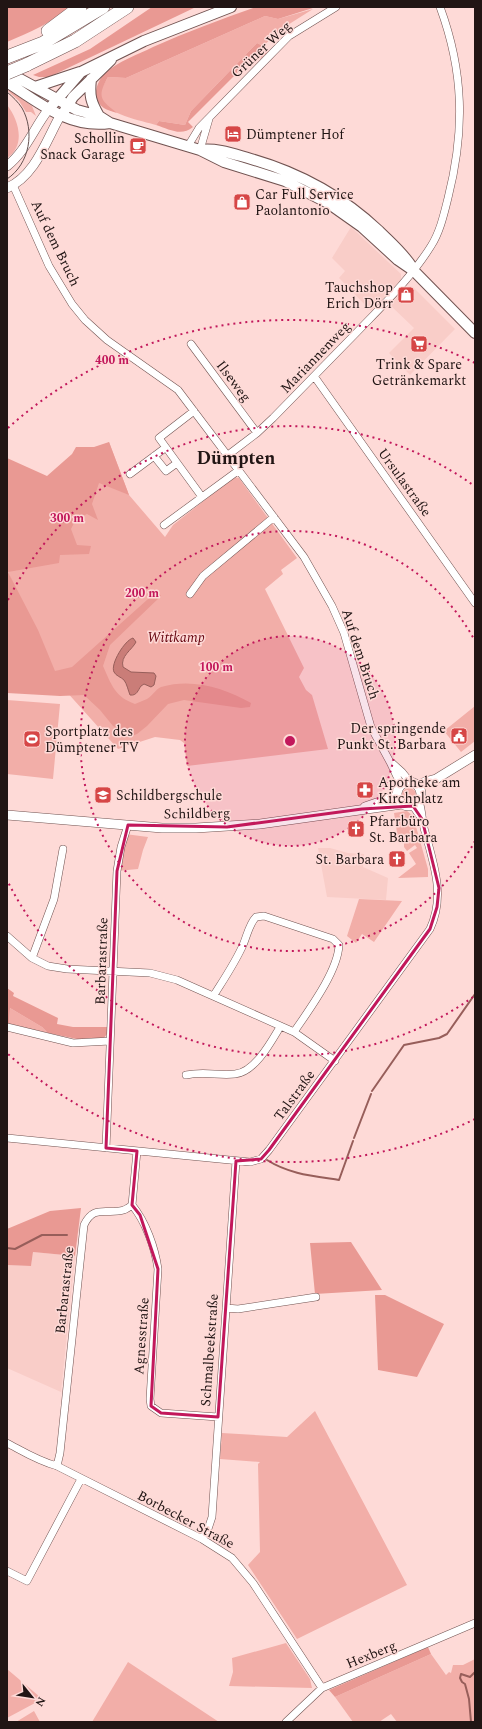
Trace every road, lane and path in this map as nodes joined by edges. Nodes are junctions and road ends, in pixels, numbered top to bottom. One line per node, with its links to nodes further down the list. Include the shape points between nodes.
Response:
1 (80, 7): 8 (highway, via 64,21)
2 (103, 7): 8 (highway, via 43,43)
3 (127, 7): 10 (highway, bridge, via 75,41)
4 (230, 7): 7 (main road)
5 (336, 7): 19 (street, Grüner Weg, via 289,36)
6 (440, 7): 25 (street, Mariannenweg, via 452,44 461,104 456,158 451,189 437,235)
7 (116, 54): 9 (main road); 11 (main road)
8 (8, 56)
9 (81, 72): 13 (main road); 14 (main road)
10 (7, 73): 13 (main road)
11 (91, 79): 15 (main road); 18 (main road, via 90,100)
12 (7, 82): 16 (main road)
13 (35, 87): 14 (main road)
14 (57, 99): 15 (main road); 16 (main road)
15 (68, 105): 17 (main road); 18 (main road)
16 (48, 110): 17 (main road); 23 (street, via 24,147)
17 (60, 116): 20 (main road, via 99,125); 24 (street, via 31,168 22,179)
18 (99, 116): 20 (main road)
19 (210, 117): 21 (street, Grüner Weg, via 196,132); 22 (street, Grüner Weg)
20 (110, 123): 21 (main road)
21 (188, 146): 22 (main road)
22 (200, 150): 25 (main road, via 217,149 270,165 318,185 361,214 403,254)
23 (7, 166)
24 (10, 187): 29 (street, Auf dem Bruch, via 49,266 85,320 107,340 178,390)
25 (414, 271): 26 (main road); 28 (street, Mariannenweg)
26 (475, 333)
27 (191, 344): 30 (street, Ilseweg)
28 (314, 376): 30 (street, Mariannenweg); 41 (street, Ursulastraße)
29 (194, 411): 31 (street, via 159,438); 32 (street, Auf dem Bruch)
30 (257, 433): 32 (street, Mariannenweg)
31 (165, 448): 33 (street); 34 (street)
32 (228, 455): 35 (street, Auf dem Bruch)
33 (154, 456): 34 (street, via 166,471); 36 (street)
34 (177, 463): 37 (street)
35 (239, 470): 37 (street); 38 (street, Auf dem Bruch)
36 (130, 474)
37 (202, 497): 39 (street)
38 (274, 517): 40 (street, via 203,576); 43 (street, Auf dem Bruch, via 311,567 332,606 344,633 371,727 390,762 402,772)
39 (164, 525)
40 (190, 594)
41 (475, 603)
42 (475, 755): 43 (street, via 436,780 429,788)
43 (414, 792): 44 (street, via 398,790); 45 (street, via 408,806); 58 (street, Talstraße, via 432,852 439,888 434,920)
44 (397, 796): 45 (street); 46 (street, Schildberg)
45 (402, 804): 46 (street, Schildberg)
46 (362, 809): 48 (street, Schildberg, via 311,818 227,827 162,828)
47 (7, 815): 48 (street, Schildberg)
48 (128, 825): 52 (street, Barbarastraße, via 117,871)
49 (63, 850): 51 (street, via 54,899)
50 (7, 936): 51 (street)
51 (32, 958): 52 (street, via 48,966 67,969)
52 (113, 970): 53 (street, via 161,975); 57 (street, Barbarastraße)
53 (214, 995): 55 (street); 56 (street, via 232,967 256,917 264,916 333,939 339,945 339,951 330,973)
54 (7, 1027): 57 (street, via 73,1043)
55 (280, 1027): 56 (street); 59 (street, via 253,1066 245,1072 200,1072)
56 (294, 1032): 58 (street)
57 (110, 1041): 61 (street, Barbarastraße)
58 (334, 1061): 63 (street, Talstraße, via 266,1154 261,1159 250,1162)
59 (186, 1075)
60 (7, 1138): 61 (street, Talstraße)
61 (106, 1148): 62 (street, Talstraße)
62 (137, 1152): 63 (street, Talstraße); 64 (street)
63 (236, 1161): 66 (street, Schmalbeekstraße)
64 (132, 1206): 67 (street, Agnesstraße, via 140,1215 158,1269 151,1406 161,1413); 69 (street, Barbarastraße, via 124,1210 91,1214 84,1225)
65 (316, 1297): 66 (street, via 238,1309)
66 (226, 1308): 67 (street, Schmalbeekstraße)
67 (218, 1417): 71 (street, Schmalbeekstraße, via 212,1517)
68 (7, 1443): 69 (street, Borbecker Straße, via 31,1457)
69 (57, 1466): 70 (street, Borbecker Straße)
70 (81, 1479): 71 (street, Borbecker Straße); 72 (street, via 27,1581)
71 (202, 1539): 74 (street, Borbecker Straße, via 232,1558 242,1568)
72 (7, 1571)
73 (475, 1624): 74 (street, Hexberg)
74 (322, 1688): 75 (street, Hexberg)
75 (286, 1722)

